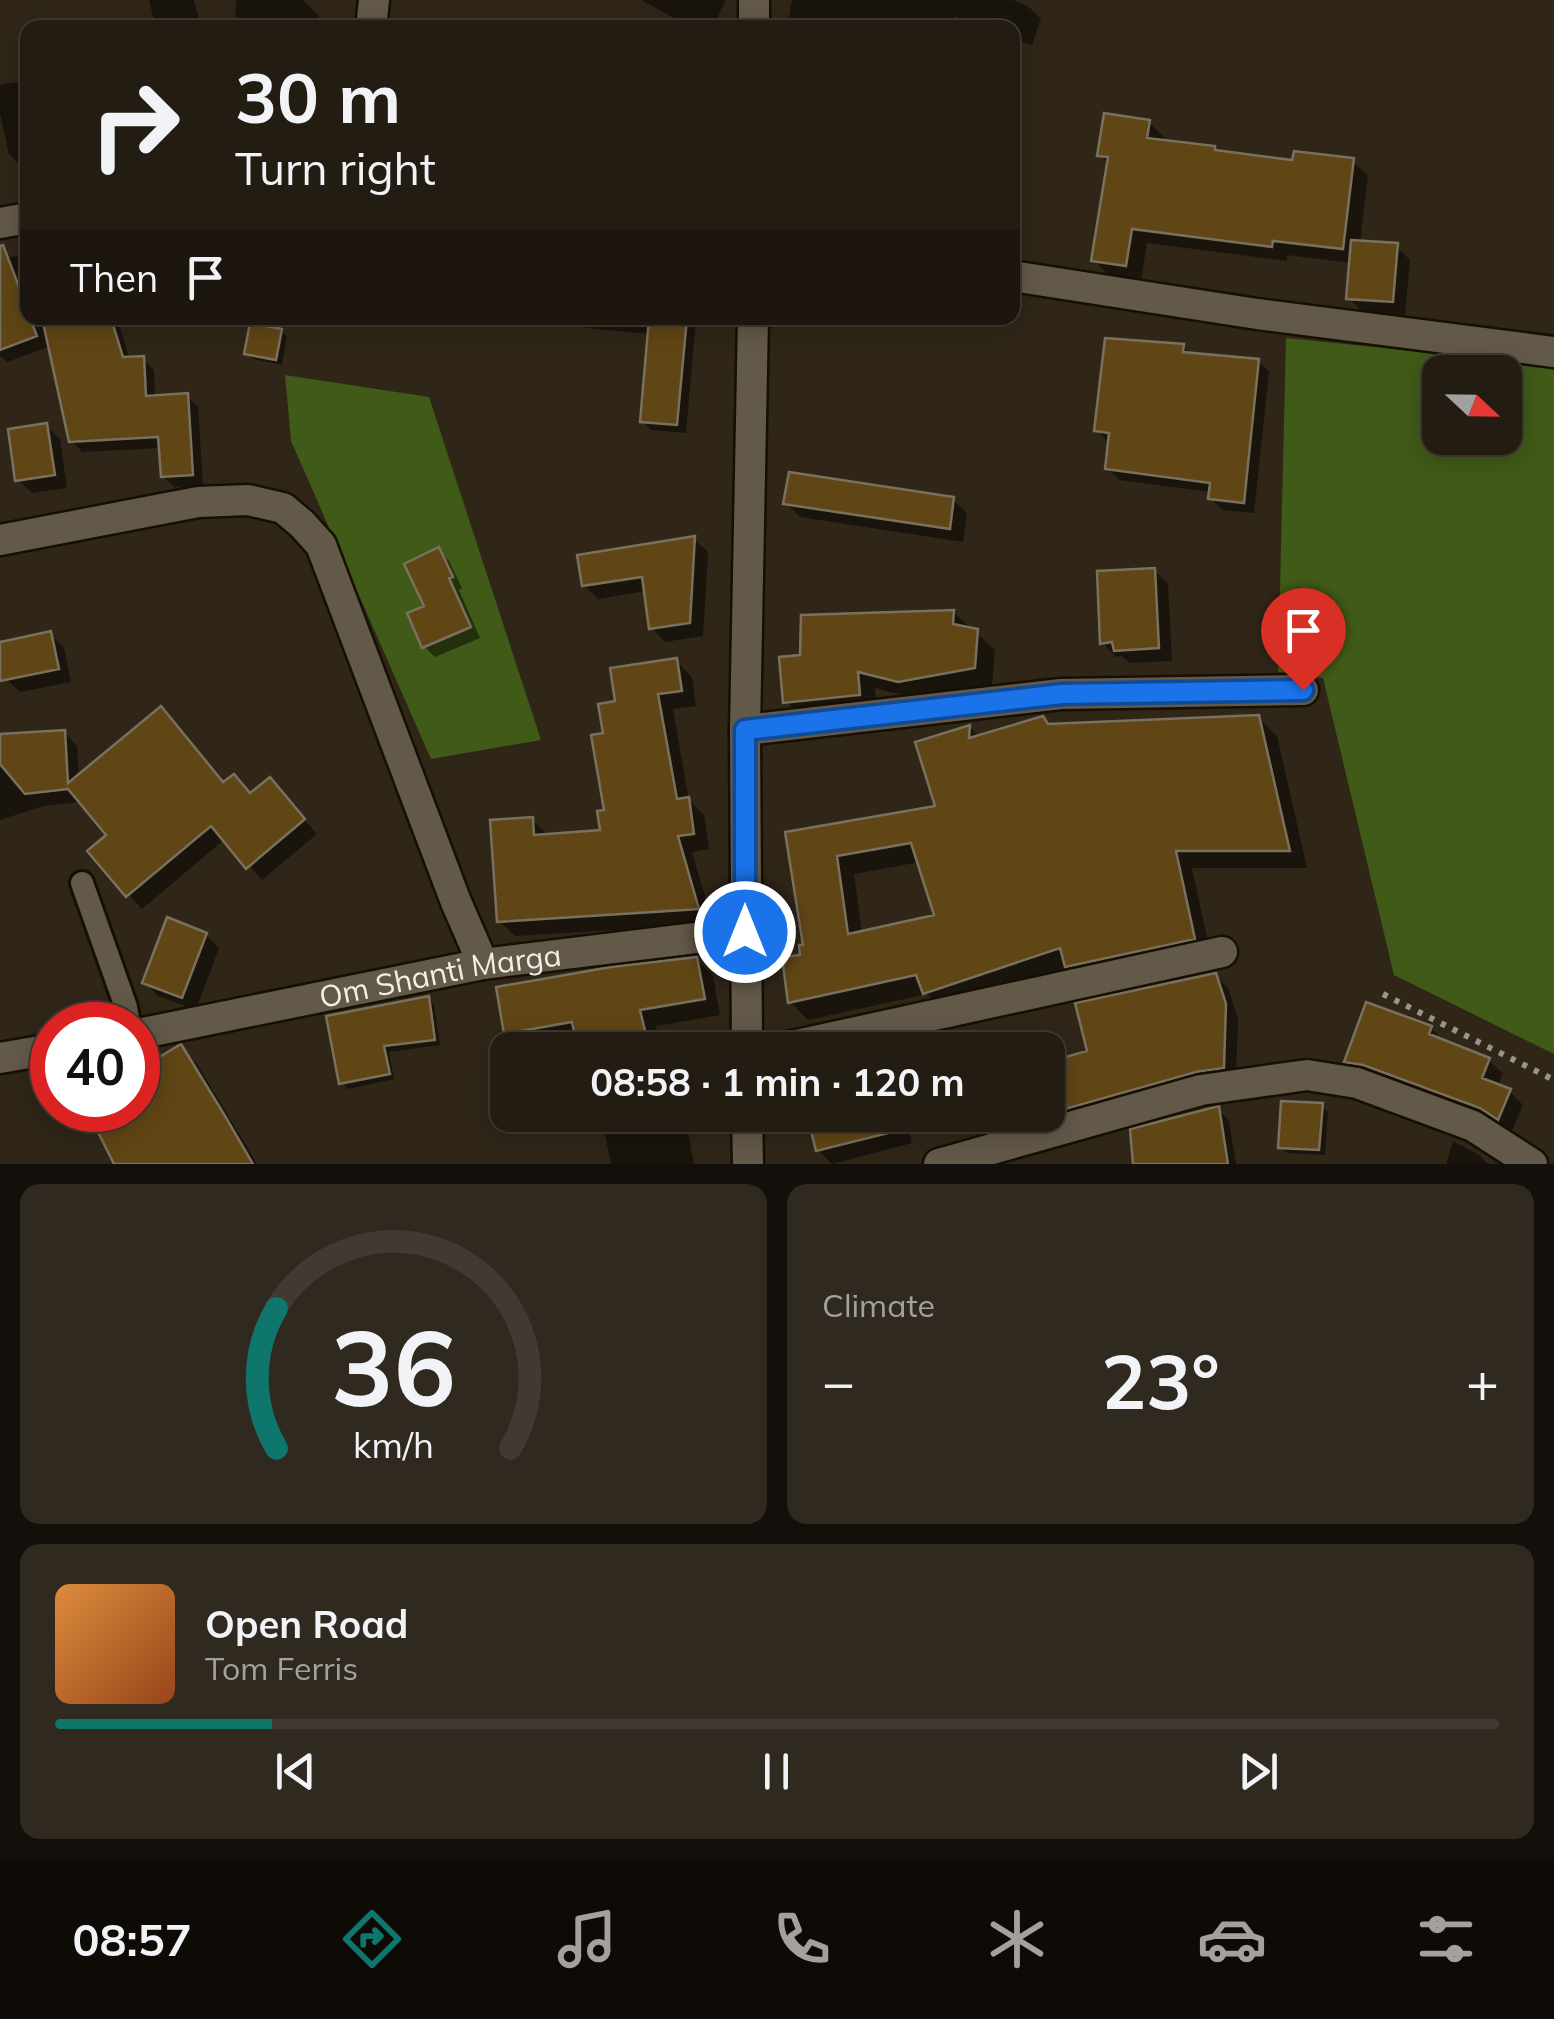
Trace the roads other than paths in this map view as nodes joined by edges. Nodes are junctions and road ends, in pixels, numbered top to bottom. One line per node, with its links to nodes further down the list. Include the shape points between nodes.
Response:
1 (1020, 277): 3 (street)
2 (753, 325): 6 (street)
3 (1554, 352)
4 (0, 540): 10 (street, via 198,502 248,500 283,508 302,524 321,545)
5 (1303, 690): 6 (street, via 1062,694)
6 (745, 730): 8 (street)
7 (82, 883): 11 (lane)
8 (745, 932): 10 (street, Om Shanti Marga); 13 (street)
9 (1222, 952): 14 (street)
10 (483, 964): 12 (street, Om Shanti Marga)
11 (124, 1002)
12 (160, 1030)
13 (747, 1032)
14 (856, 1032)
15 (30, 1053): 16 (street)
16 (0, 1058)
17 (748, 1132): 18 (street)
18 (748, 1164)
19 (940, 1164): 20 (street, via 1202,1090 1307,1075 1357,1083 1474,1126)
20 (1532, 1164)

